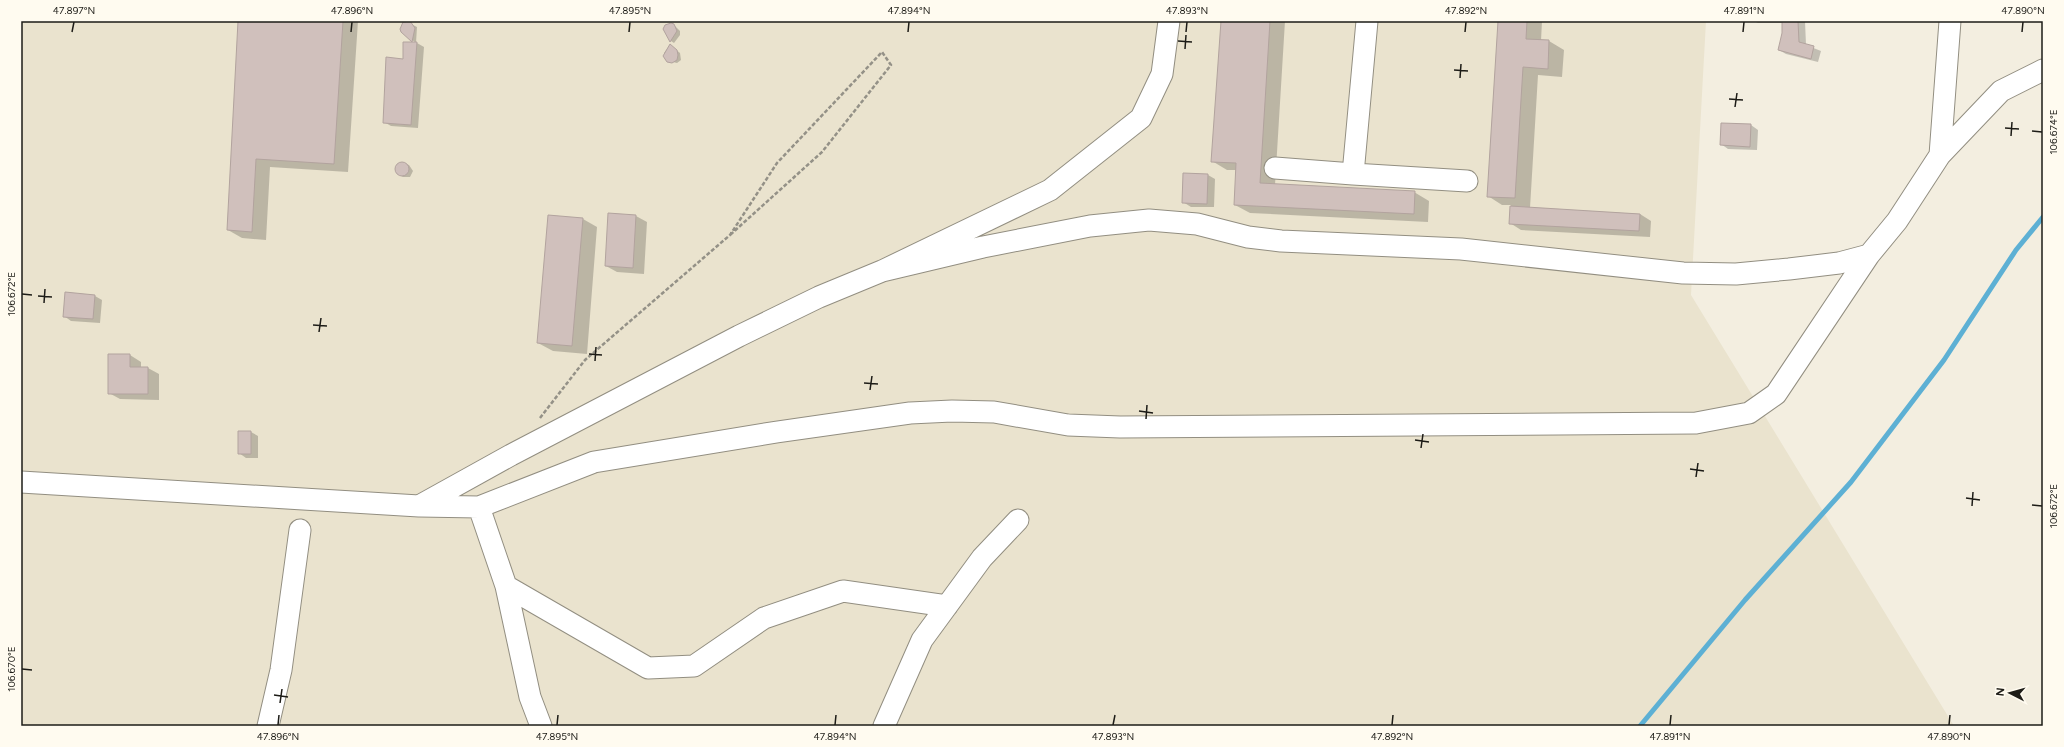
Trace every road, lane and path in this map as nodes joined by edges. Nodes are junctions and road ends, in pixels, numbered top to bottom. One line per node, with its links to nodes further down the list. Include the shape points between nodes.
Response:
1 (1169, 21): 11 (street, via 1162,74 1141,118 1050,190)
2 (1367, 21): 7 (street)
3 (1950, 21): 5 (street)
4 (2043, 70): 5 (street, via 2001,91)
5 (1940, 155): 10 (street, via 1897,222)
6 (1275, 168): 7 (street)
7 (1353, 174): 8 (street)
8 (1467, 181)
9 (730, 235): 9 (path, via 777,163 882,52 891,65 822,152); 12 (path, via 586,360)
10 (1869, 255): 11 (street, via 1789,269 1736,274 1682,273 1461,249 1281,241 1248,237 1197,224 1149,220 1090,226 983,247); 15 (street, via 1776,394 1749,413 1696,423 1120,427 1068,425 994,412 952,410 910,413 777,432 594,462)
11 (882, 271): 14 (street, via 819,297 739,336)
12 (539, 419)
13 (21, 482): 14 (street)
14 (419, 506): 15 (street)
15 (479, 507): 18 (street)
16 (1018, 520): 19 (street, via 982,558)
17 (300, 530): 20 (street, via 281,670)
18 (506, 586): 19 (street, via 648,668 694,666 764,618 843,591); 21 (street, via 530,697)
19 (947, 606): 22 (street, via 922,640)
20 (268, 726)
21 (540, 726)
22 (884, 726)

